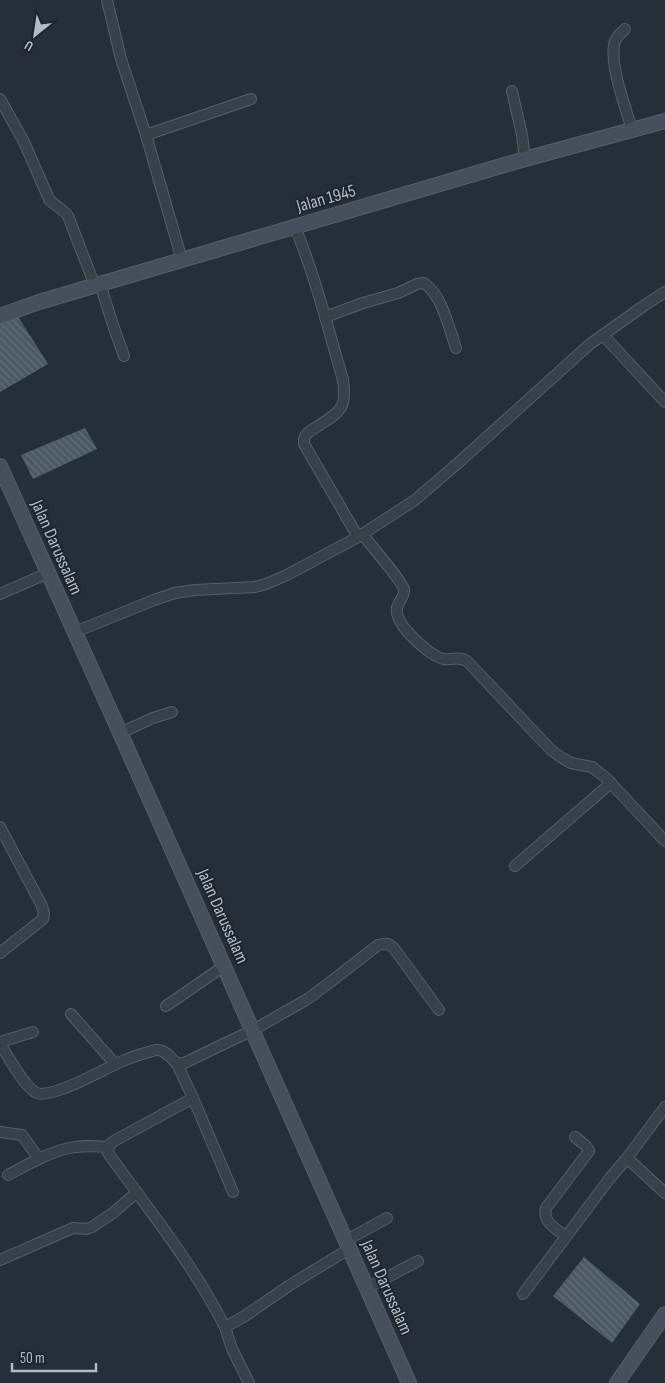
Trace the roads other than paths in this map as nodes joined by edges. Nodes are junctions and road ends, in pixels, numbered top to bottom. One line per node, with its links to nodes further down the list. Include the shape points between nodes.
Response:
1 (107, 0): 8 (street, via 121,59)
2 (626, 29): 7 (street, via 614,43 614,58)
3 (512, 92): 9 (street)
4 (0, 99): 12 (street, via 24,142 49,199 68,216)
5 (251, 99): 8 (street)
6 (665, 120): 7 (street, Jalan 1945)
7 (632, 130): 9 (street, Jalan 1945)
8 (146, 135): 11 (street)
9 (525, 159): 10 (street, Jalan 1945)
10 (295, 227): 11 (street, Jalan 1945); 15 (street)
11 (182, 260): 12 (street, Jalan 1945)
12 (97, 285): 14 (street, Jalan 1945); 18 (street)
13 (665, 292): 16 (street)
14 (0, 316)
15 (326, 317): 17 (street, via 424,283 435,295); 21 (street, via 343,380 344,402 338,412 309,432 304,444)
16 (603, 335): 19 (street); 21 (street, via 415,500)
17 (456, 348)
18 (124, 356)
19 (665, 402)
20 (0, 466): 22 (street, Jalan Darussalam)
21 (360, 536): 24 (street, via 266,584 175,594); 27 (street, via 404,589 397,617 414,639 438,657 467,661 552,750 571,763 592,766)
22 (48, 573): 23 (street); 24 (street, Jalan Darussalam)
23 (0, 594)
24 (75, 632): 26 (street, Jalan Darussalam)
25 (172, 712): 26 (street)
26 (120, 733): 32 (street, Jalan Darussalam)
27 (611, 783): 29 (street); 30 (street)
28 (0, 827): 31 (street, via 44,914 43,919)
29 (665, 841)
30 (515, 866)
31 (0, 953)
32 (224, 966): 33 (street); 36 (street, Jalan Darussalam)
33 (166, 1006)
34 (439, 1010): 36 (street, via 393,947 383,944 306,1000)
35 (71, 1014): 39 (street)
36 (253, 1030): 40 (street, via 193,1060); 54 (street, Jalan Darussalam)
37 (33, 1032): 38 (street)
38 (0, 1043): 39 (street, via 25,1083 37,1093 53,1093)
39 (115, 1064): 40 (street, via 161,1050)
40 (177, 1064): 41 (street)
41 (193, 1098): 45 (street); 50 (street)
42 (665, 1108): 46 (street)
43 (0, 1132): 47 (street, via 22,1135)
44 (575, 1137): 53 (street, via 589,1151 545,1212 548,1223)
45 (108, 1147): 47 (street, via 69,1148); 49 (street, via 108,1153)
46 (627, 1158): 51 (street); 53 (street)
47 (40, 1160): 48 (street)
48 (8, 1175)
49 (137, 1192): 55 (street, via 92,1228 73,1228); 60 (street, via 211,1299)
50 (233, 1192)
51 (665, 1192)
52 (387, 1218): 54 (street)
53 (566, 1236): 58 (street)
54 (347, 1245): 57 (street, Jalan Darussalam); 60 (street, via 245,1316)
55 (0, 1260)
56 (418, 1261): 57 (street)
57 (367, 1288): 62 (street, Jalan Darussalam)
58 (523, 1294)
59 (665, 1314): 63 (street)
60 (225, 1326): 61 (street)
61 (249, 1383)
62 (409, 1383)
63 (617, 1383)

